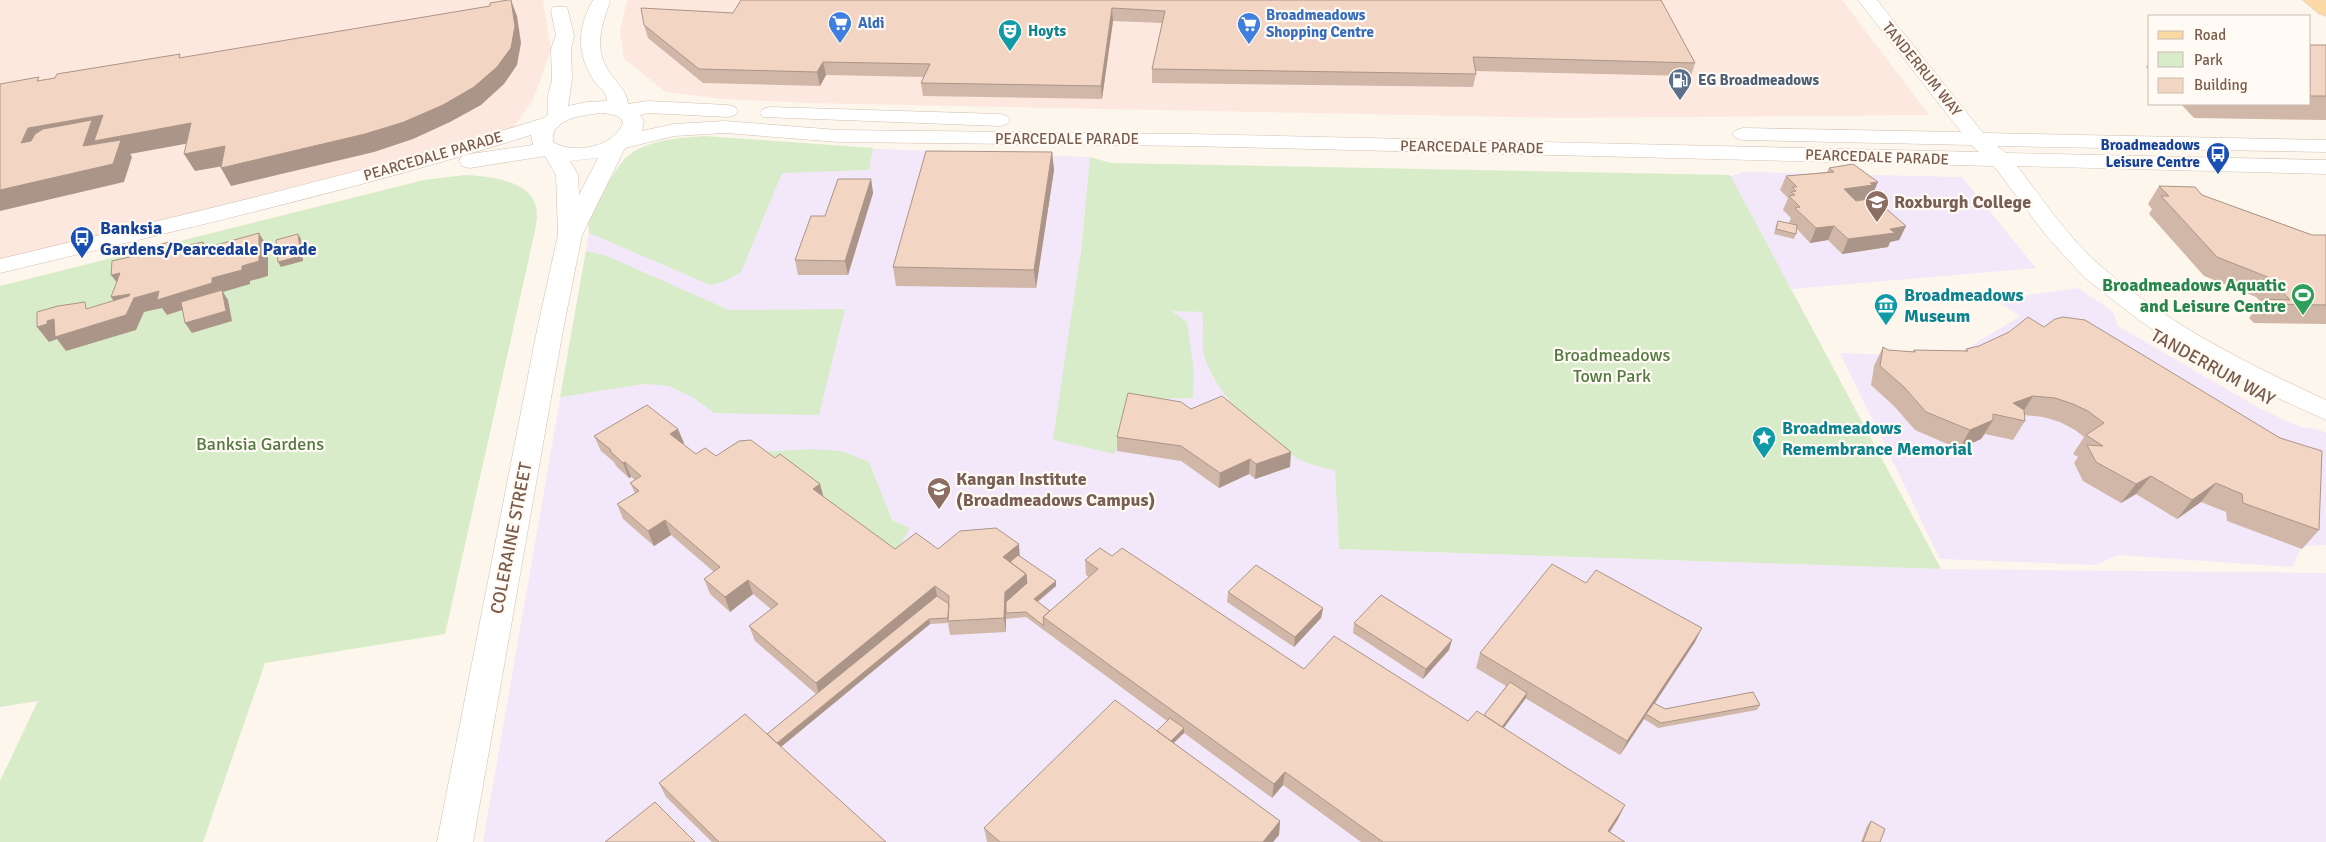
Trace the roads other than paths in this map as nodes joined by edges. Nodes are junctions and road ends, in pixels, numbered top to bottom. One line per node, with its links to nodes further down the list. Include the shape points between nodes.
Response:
1 (1867, 0): 11 (street, TANDERRUM WAY)
2 (2312, 0): 5 (main road)
3 (602, 1): 4 (street, via 577,11); 6 (street, via 590,29 592,64 618,95)
4 (554, 5): 7 (street, via 564,36 562,80)
5 (2326, 10)
6 (621, 110): 7 (street, PEARCEDALE PARADE, via 588,108); 8 (street, COLERAINE STREET, via 634,121 634,127); 11 (street, PEARCEDALE PARADE, via 648,107)
7 (555, 120): 10 (street, via 540,136 542,143); 13 (street, PEARCEDALE PARADE)
8 (618, 143): 10 (street, PEARCEDALE PARADE, via 584,154); 11 (street, PEARCEDALE PARADE, via 674,130 725,127 838,136); 14 (street, COLERAINE STREET)
9 (2326, 146): 11 (street, PEARCEDALE PARADE)
10 (551, 150): 13 (street, PEARCEDALE PARADE, via 404,171); 14 (street, COLERAINE STREET, via 567,175)
11 (1986, 153): 12 (street, PEARCEDALE PARADE); 16 (street, TANDERRUM WAY, via 2069,248 2120,294 2180,336 2222,360); 17 (street, TANDERRUM WAY, via 2055,256 2102,298 2158,338 2210,369)
12 (2326, 167)
13 (314, 190): 15 (street, PEARCEDALE PARADE)
14 (570, 235): 18 (street, COLERAINE STREET)
15 (0, 266)
16 (2326, 411)
17 (2326, 425)
18 (455, 842)

